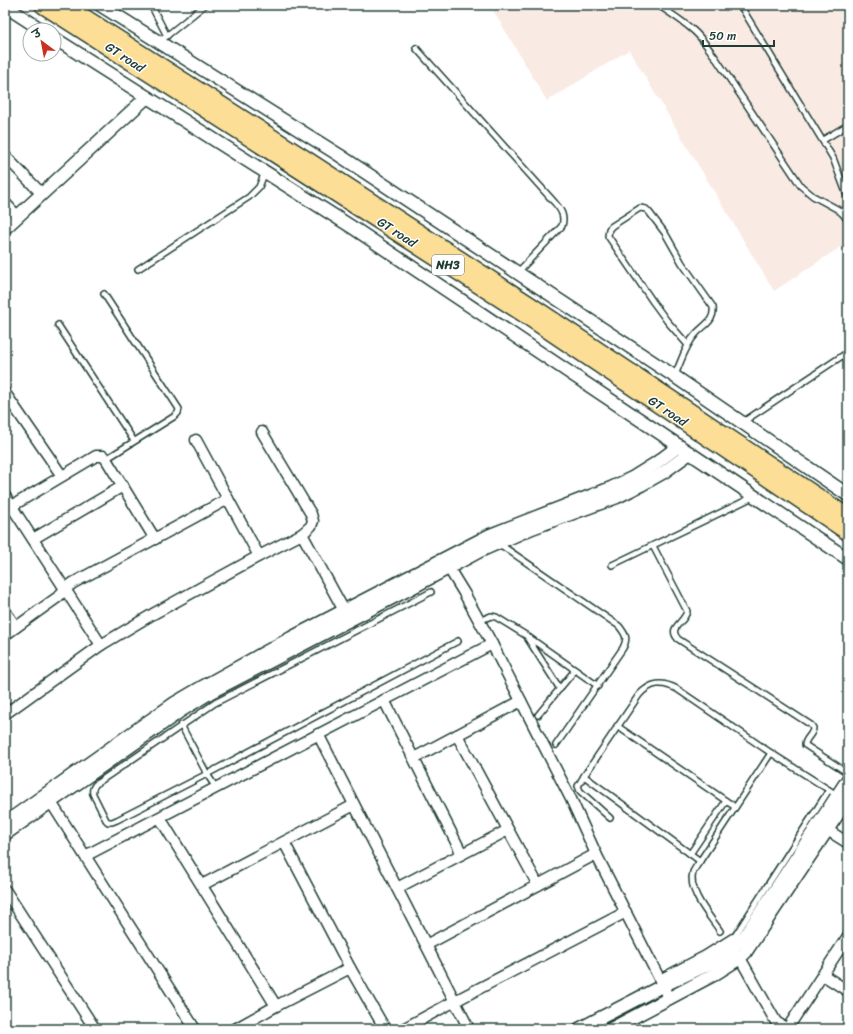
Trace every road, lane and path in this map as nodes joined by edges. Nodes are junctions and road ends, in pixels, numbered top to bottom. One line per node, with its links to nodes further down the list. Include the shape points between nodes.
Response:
1 (43, 5): 47 (highway, GT road / NH3, via 524,314)
2 (64, 5): 46 (highway, GT road / NH3, via 530,304)
3 (100, 5): 10 (street)
4 (151, 5): 10 (lane)
5 (205, 5): 10 (lane)
6 (658, 5): 20 (lane, via 695,32 705,44 802,186 813,196)
7 (740, 5): 15 (lane)
8 (5, 6): 9 (street)
9 (30, 22)
10 (163, 39): 25 (street)
11 (62, 43): 13 (street)
12 (416, 48): 25 (lane, via 560,209 564,220 562,226)
13 (147, 97): 17 (street); 18 (street)
14 (848, 125): 15 (lane)
15 (823, 140): 20 (lane, via 833,158 848,198 847,208)
16 (5, 156): 18 (street)
17 (265, 172): 24 (lane, via 259,187 249,197); 36 (street, via 355,229)
18 (42, 194): 21 (street)
19 (5, 203): 21 (street)
20 (843, 214): 22 (lane)
21 (17, 216): 23 (street)
22 (848, 221)
23 (5, 228)
24 (138, 269)
25 (518, 273): 30 (street)
26 (104, 294): 35 (lane, via 179,409 175,416)
27 (58, 325): 35 (lane)
28 (688, 345): 28 (lane, via 710,321 714,313 713,307 682,264 661,228 649,212 640,208 612,226 608,236 653,302); 30 (lane)
29 (848, 352): 32 (lane)
30 (674, 376): 32 (street)
31 (5, 393): 39 (street)
32 (742, 422): 41 (street)
33 (262, 432): 48 (street, via 311,514 311,526)
34 (196, 440): 44 (street)
35 (134, 441): 38 (lane)
36 (679, 446): 37 (street); 55 (street, via 632,478 490,535)
37 (690, 453): 43 (street); 51 (street, via 641,486)
38 (106, 458): 39 (street, via 96,456); 40 (street)
39 (62, 476): 45 (street)
40 (123, 486): 49 (street); 50 (street)
41 (848, 495)
42 (5, 496): 45 (street)
43 (755, 496): 52 (lane); 54 (street)
44 (228, 499): 50 (street); 53 (street)
45 (12, 506): 49 (street)
46 (848, 517)
47 (848, 532)
48 (302, 534): 53 (street); 60 (street)
49 (33, 539): 57 (street)
50 (155, 539): 57 (street, via 73,583)
51 (497, 543): 55 (street); 69 (lane, via 619,626 626,636 626,641)
52 (653, 546): 56 (lane); 82 (lane, via 687,611 674,632 678,639 811,725 813,732 805,741 805,745)
53 (259, 556): 67 (street)
54 (848, 559)
55 (445, 563): 60 (street); 61 (street)
56 (612, 565)
57 (65, 590): 62 (street, via 58,598); 67 (street)
58 (432, 592): 75 (lane, via 215,703)
59 (5, 611): 62 (street)
60 (346, 616): 88 (street, via 271,649 175,703)
61 (479, 621): 64 (lane, via 491,616 496,617); 66 (street)
62 (16, 627): 63 (street)
63 (5, 635)
64 (527, 636): 68 (lane); 70 (lane)
65 (458, 641): 83 (lane)
66 (492, 644): 71 (street); 72 (street)
67 (101, 645): 73 (street)
68 (575, 670): 69 (lane); 70 (lane)
69 (598, 686): 79 (lane)
70 (560, 689): 74 (lane)
71 (384, 700): 77 (street); 81 (street)
72 (521, 701): 78 (street); 101 (street)
73 (5, 714)
74 (538, 715)
75 (181, 725): 83 (lane); 83 (lane, via 93,787 93,794 106,820 117,820)
76 (617, 726): 80 (lane, via 643,690 654,684 670,685); 84 (lane); 89 (lane)
77 (318, 734): 86 (street); 90 (street)
78 (458, 735): 81 (street); 96 (street)
79 (556, 745)
80 (771, 752): 87 (lane); 91 (lane)
81 (414, 758): 100 (street)
82 (848, 773)
83 (207, 774): 86 (lane)
84 (584, 776): 93 (lane, via 578,786 580,791); 102 (lane)
85 (848, 779): 87 (street)
86 (216, 788): 92 (street)
87 (838, 795): 95 (street); 112 (lane)
88 (48, 798): 94 (street); 97 (street); 103 (street)
89 (726, 801): 91 (lane); 102 (lane)
90 (354, 805): 98 (street); 107 (street)
91 (735, 807): 104 (lane)
92 (160, 818): 103 (street); 105 (street)
93 (610, 818)
94 (5, 823)
95 (823, 827): 99 (street); 114 (street); 117 (street, via 745,936 728,954)
96 (508, 830): 100 (street); 106 (street)
97 (5, 834)
98 (284, 842): 105 (street); 115 (street)
99 (848, 843)
100 (462, 854): 107 (street)
101 (596, 854): 106 (street); 109 (street)
102 (690, 854): 104 (lane)
103 (85, 856): 124 (street)
104 (700, 861): 110 (lane, via 693,872 694,890)
105 (202, 885): 121 (street)
106 (538, 885): 113 (street)
107 (396, 888): 113 (street)
108 (5, 890): 123 (street)
109 (626, 912): 117 (street); 120 (street)
110 (720, 931)
111 (848, 936): 116 (street)
112 (732, 939): 117 (street)
113 (426, 945): 120 (street)
114 (740, 958): 119 (street); 122 (street)
115 (350, 968): 121 (street); 126 (street)
116 (823, 975): 118 (street); 122 (street, via 787,1029)
117 (661, 983): 119 (street); 129 (street)
118 (848, 992)
119 (669, 999): 130 (street)
120 (455, 1000): 127 (street); 128 (street)
121 (276, 1006): 125 (street)
122 (777, 1027)
123 (95, 1029)
124 (195, 1029)
125 (235, 1029)
126 (385, 1029)
127 (403, 1029)
128 (469, 1029)
129 (579, 1029)
130 (611, 1029)

